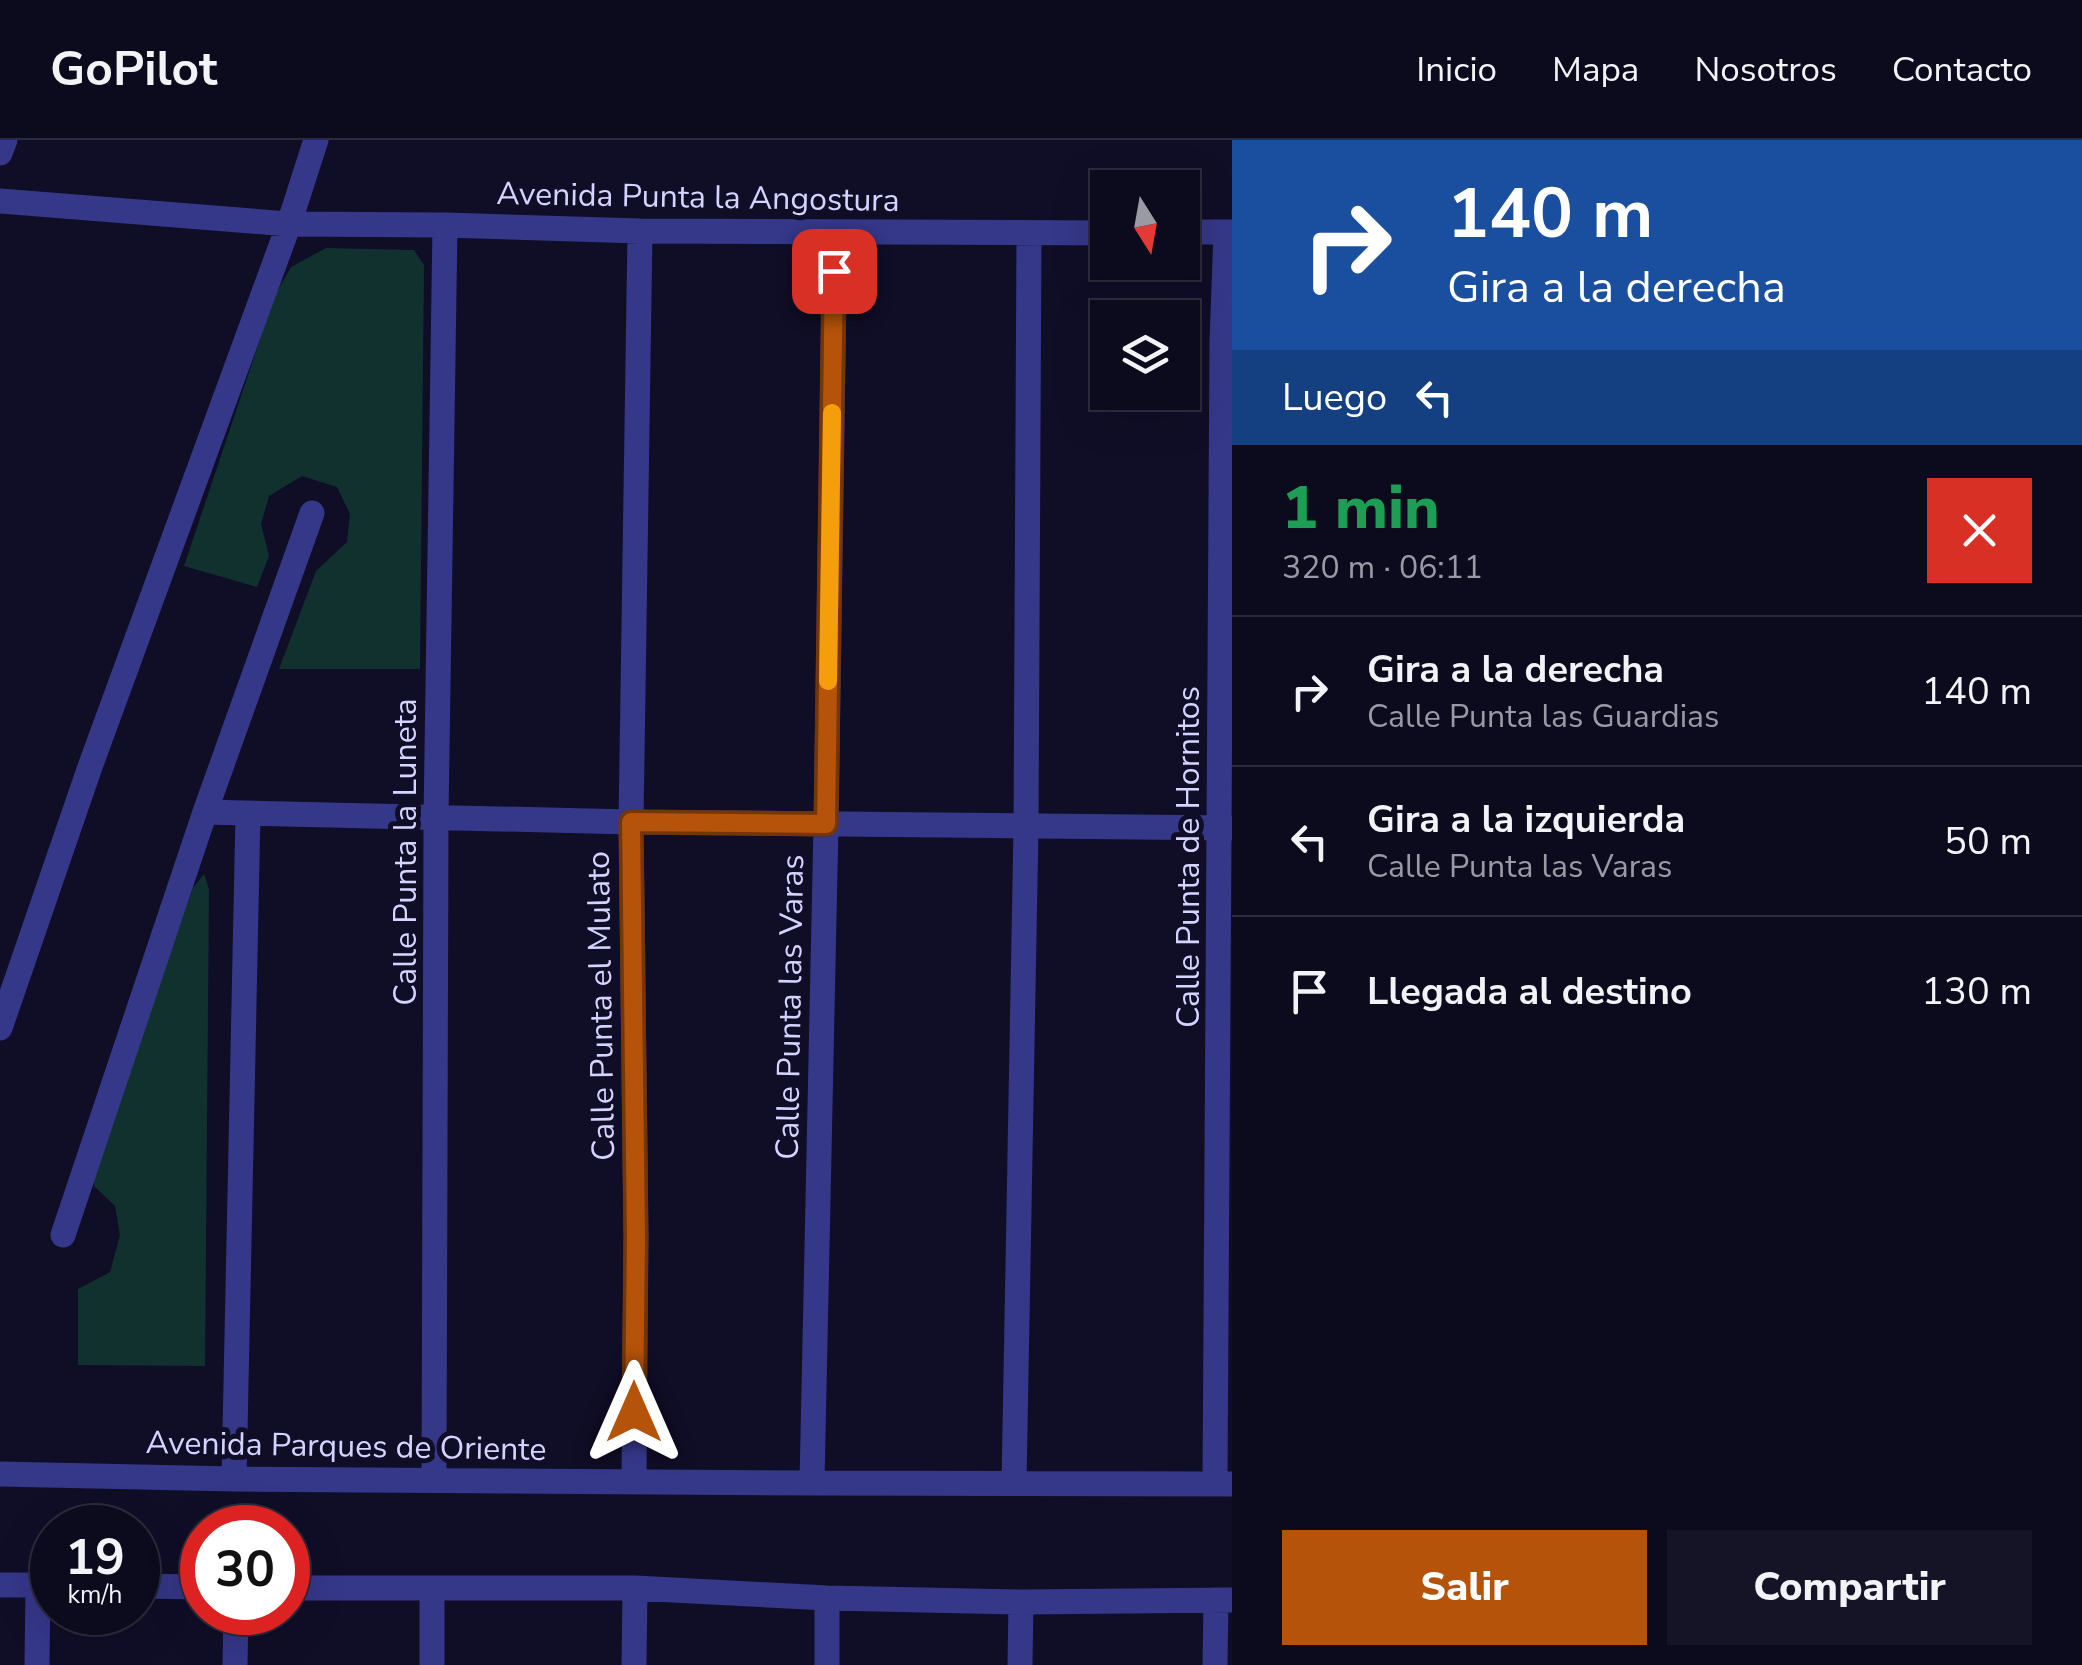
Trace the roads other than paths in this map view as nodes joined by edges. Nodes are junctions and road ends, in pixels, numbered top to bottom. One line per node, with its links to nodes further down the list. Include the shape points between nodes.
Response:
1 (4, 140): 3 (street)
2 (316, 140): 5 (street)
3 (0, 153)
4 (0, 201): 5 (street, Avenida Punta la Angostura)
5 (288, 224): 6 (street, Avenida Punta la Angostura); 22 (street)
6 (445, 225): 7 (street, Avenida Punta la Angostura); 17 (street, Calle Punta la Luneta)
7 (640, 231): 8 (street, Avenida Punta la Angostura); 18 (street, Calle Punta el Mulato)
8 (834, 232): 12 (street, Avenida Punta la Angostura); 19 (street, Calle Punta las Varas)
9 (1200, 232): 10 (street)
10 (1229, 232): 13 (street, Calle Punta de Hornitos)
11 (1090, 233): 12 (street, Avenida Punta la Angostura)
12 (1029, 234): 20 (street)
13 (1227, 346): 21 (street, Calle Punta de Hornitos)
14 (312, 513): 15 (street)
15 (206, 812): 16 (street); 23 (street)
16 (248, 814): 17 (street); 25 (street)
17 (436, 818): 18 (street); 26 (street, Calle Punta la Luneta)
18 (631, 822): 19 (street); 27 (street, Calle Punta el Mulato)
19 (826, 824): 20 (street); 28 (street, Calle Punta las Varas)
20 (1026, 827): 21 (street); 29 (street)
21 (1226, 828): 30 (street, Calle Punta de Hornitos)
22 (0, 1028)
23 (63, 1235)
24 (0, 1474): 25 (street, Avenida Parques de Oriente)
25 (234, 1478): 26 (street, Avenida Parques de Oriente)
26 (434, 1480): 27 (street, Avenida Parques de Oriente)
27 (634, 1481): 28 (street, Avenida Parques de Oriente)
28 (812, 1483): 29 (street, Avenida Parques de Oriente)
29 (1014, 1483): 30 (street, Avenida Parques de Oriente)
30 (1223, 1483)
31 (0, 1584): 32 (street)
32 (30, 1585)
33 (310, 1588): 35 (street)
34 (635, 1588): 35 (street); 36 (street); 44 (street)
35 (432, 1589): 43 (street)
36 (827, 1598): 38 (street); 45 (street)
37 (1224, 1600): 38 (street); 47 (street)
38 (1022, 1602): 46 (street)
39 (39, 1635): 41 (street)
40 (236, 1635): 42 (street)
41 (36, 1665)
42 (235, 1665)
43 (432, 1665)
44 (634, 1665)
45 (827, 1665)
46 (1020, 1665)
47 (1215, 1665)

